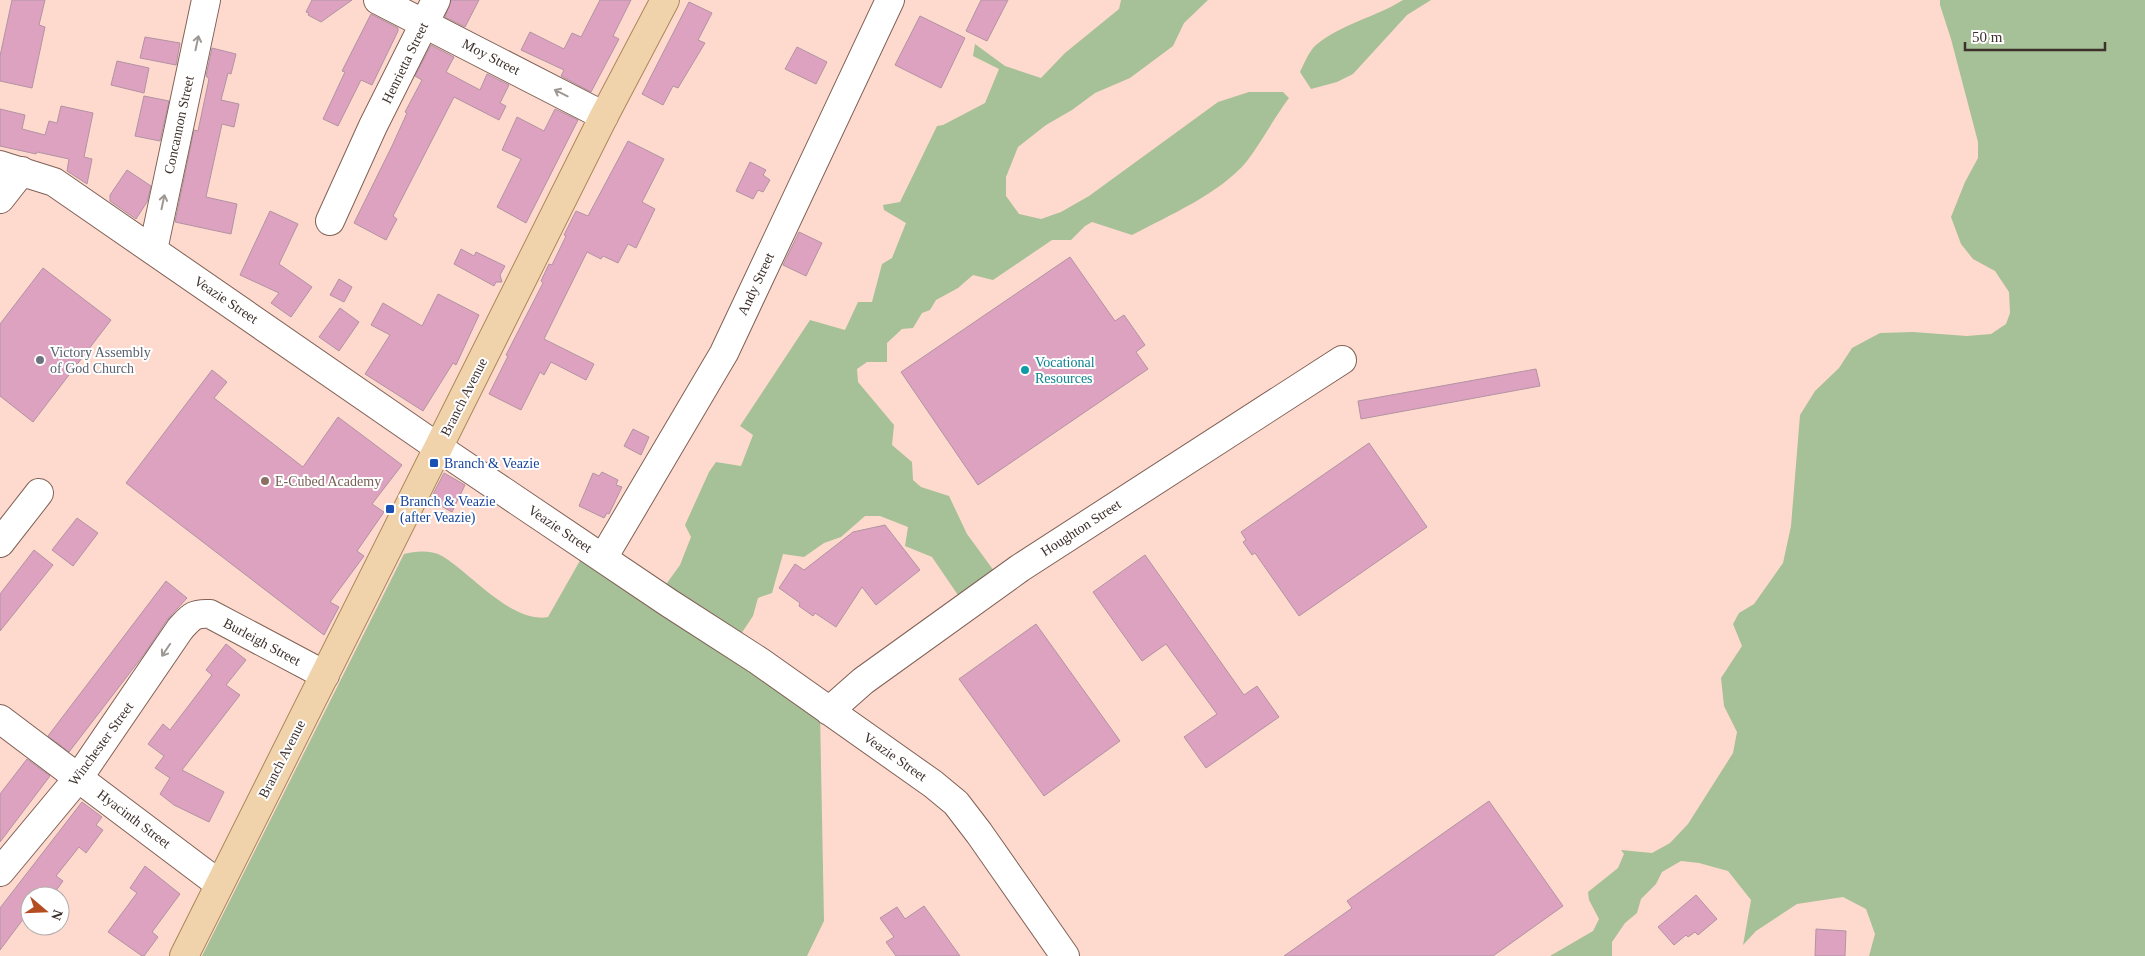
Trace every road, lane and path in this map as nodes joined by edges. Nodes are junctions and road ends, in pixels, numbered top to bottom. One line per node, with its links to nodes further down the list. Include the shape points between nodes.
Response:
1 (206, 0): 10 (street, Concannon Street, one-way to 1)
2 (378, 0): 5 (street, Moy Street)
3 (665, 0): 6 (main road, Branch Avenue)
4 (890, 0): 15 (street, Andy Street, via 724,353)
5 (430, 12): 6 (street, Moy Street, one-way to 5); 9 (street, Henrietta Street)
6 (604, 116): 12 (main road, Branch Avenue)
7 (11, 168): 8 (street); 10 (street, Veazie Street, via 54,182)
8 (0, 199)
9 (330, 221)
10 (153, 250): 12 (street, Veazie Street)
11 (1342, 360): 18 (street, Houghton Street, via 1020,568 863,681)
12 (439, 448): 15 (street, Veazie Street); 17 (main road, Branch Avenue)
13 (39, 493): 14 (street)
14 (0, 543)
15 (603, 558): 18 (street, Veazie Street)
16 (198, 613): 17 (street, Burleigh Street, via 210,614); 20 (street, Winchester Street, one-way to 20, via 180,629)
17 (325, 675): 22 (main road, Branch Avenue)
18 (829, 711): 24 (street, Veazie Street, via 956,803)
19 (0, 719): 20 (street, Hyacinth Street)
20 (79, 777): 21 (street, Winchester Street); 22 (street, Hyacinth Street)
21 (0, 872)
22 (219, 884): 23 (main road, Branch Avenue)
23 (184, 956)
24 (1065, 956)

